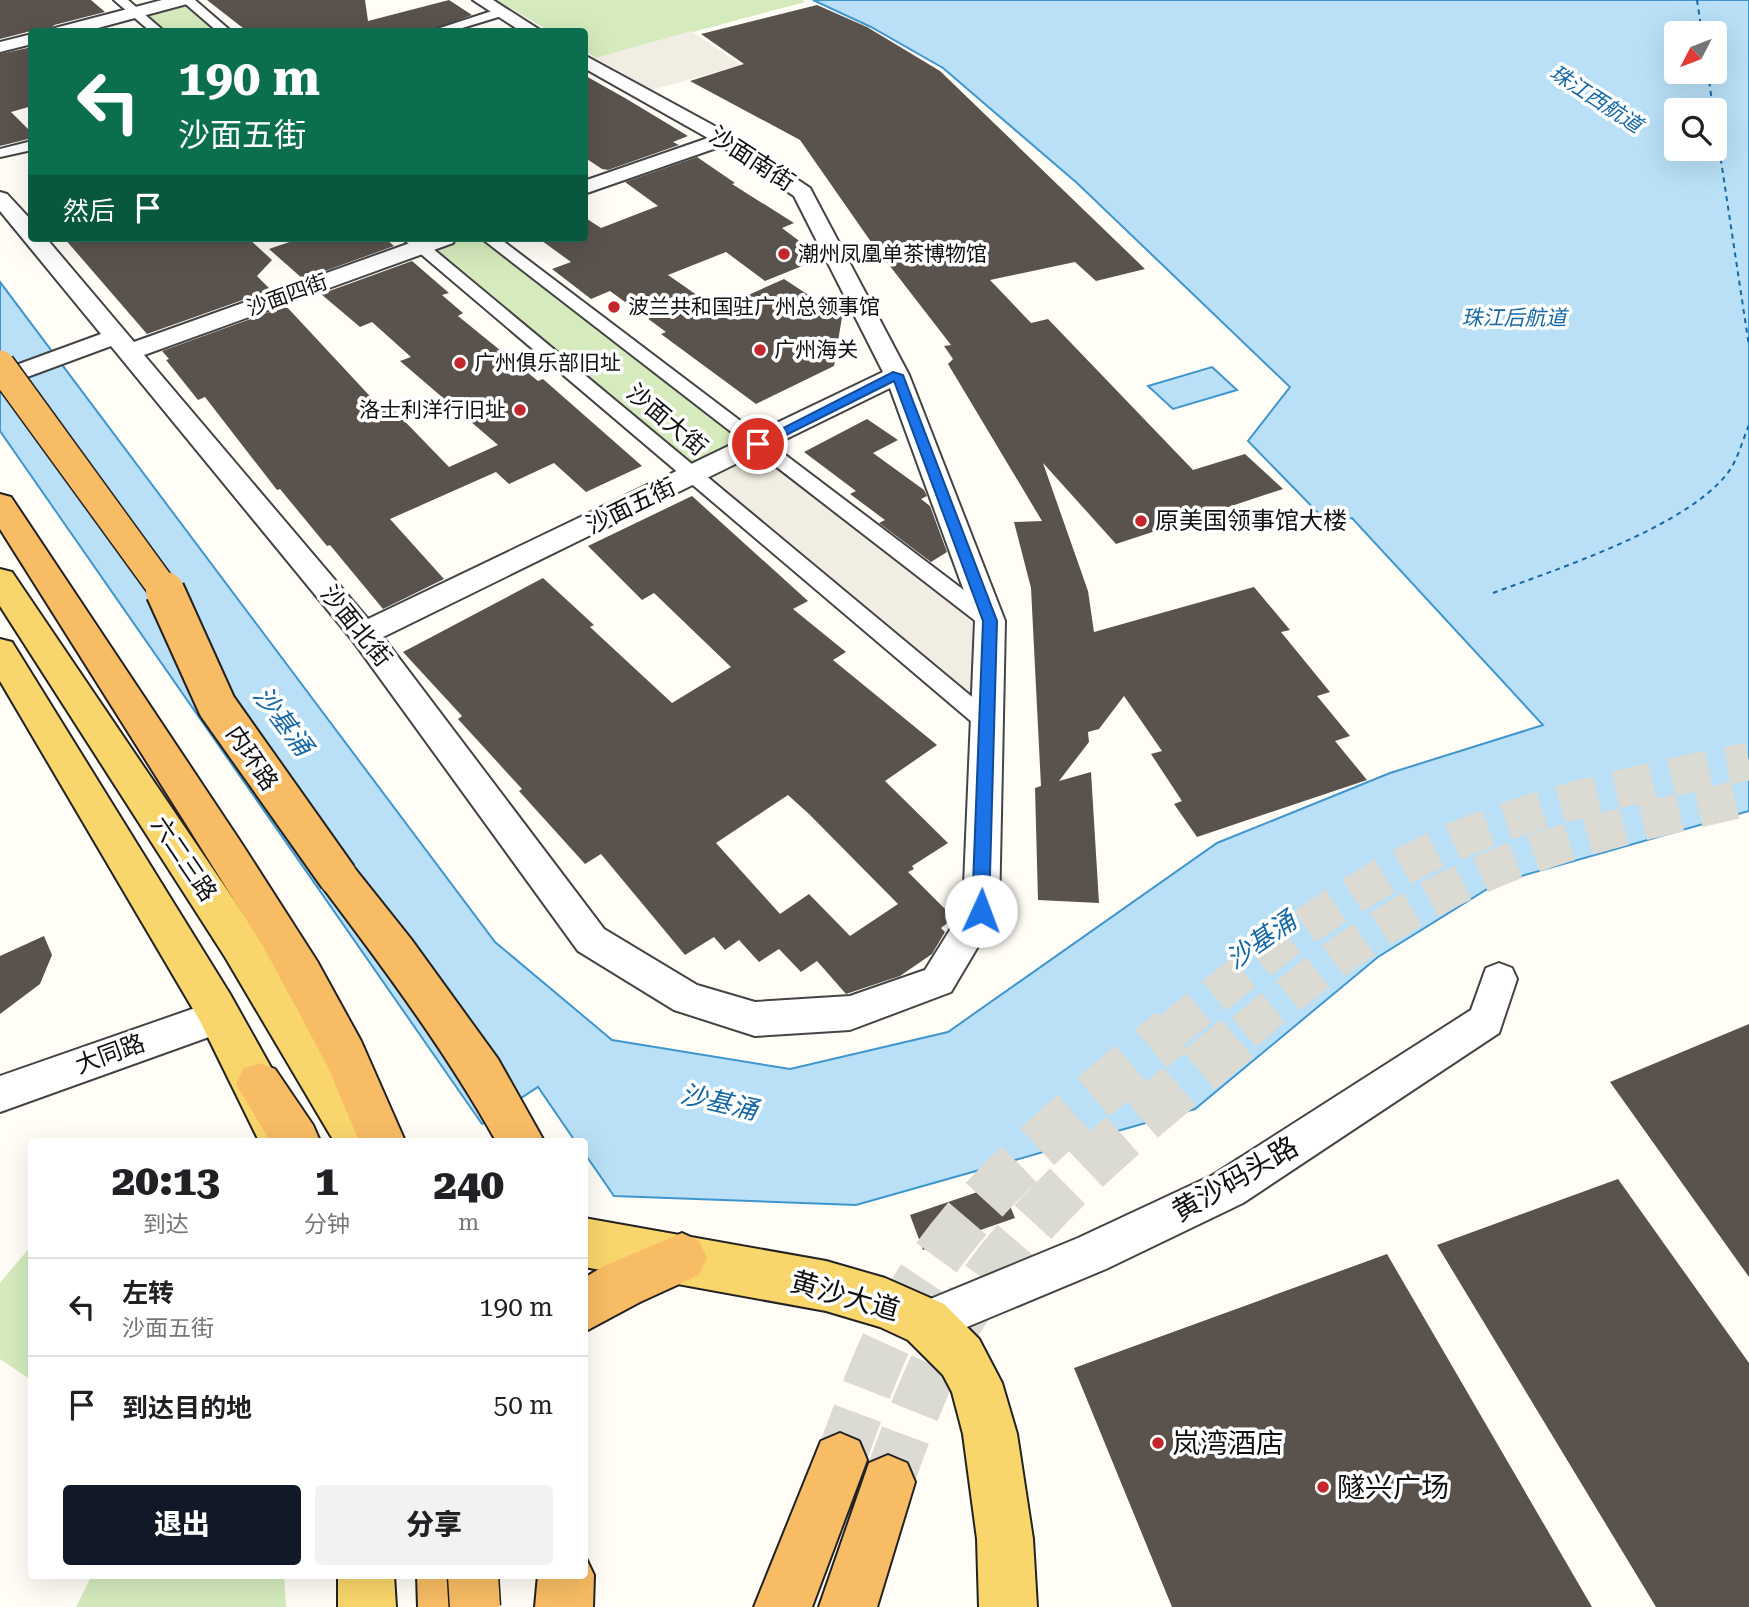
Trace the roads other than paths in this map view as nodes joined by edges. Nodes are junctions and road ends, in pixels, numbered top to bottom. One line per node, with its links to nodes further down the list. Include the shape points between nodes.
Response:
1 (120, 0): 5 (street)
2 (181, 0): 5 (street)
3 (187, 0): 9 (street)
4 (481, 0): 6 (street)
5 (135, 12): 7 (street); 8 (street)
6 (501, 12): 10 (street); 11 (street)
7 (76, 28)
8 (154, 28)
9 (221, 28)
10 (447, 28)
11 (528, 28)
12 (588, 62): 13 (street, 沙面南街)
13 (724, 139): 16 (street); 24 (street, 沙面南街, via 803,192)
14 (28, 146): 15 (street)
15 (0, 153)
16 (588, 187)
17 (0, 198): 18 (street, 沙面北街)
18 (28, 231)
19 (37, 242): 22 (street, 沙面北街)
20 (415, 242): 22 (street, 沙面四街); 27 (street, 沙面大街)
21 (494, 242): 26 (street, 沙面大街)
22 (123, 344): 25 (street, 沙面四街); 31 (street, 沙面北街)
23 (0, 365): 43 (highway, 内环路, bridge, via 164,589 217,706 482,1074)
24 (897, 375): 26 (street, 沙面五街); 30 (street, 沙面南街)
25 (0, 380)
26 (758, 444): 27 (street, 沙面五街); 30 (street, 沙面大街)
27 (694, 476): 31 (street, 沙面五街); 33 (street, 沙面大街)
28 (0, 504): 42 (highway, via 252,891 314,995)
29 (0, 580): 41 (main road, 六二三路, via 240,944)
30 (990, 621): 33 (street, 沙面南街)
31 (364, 634): 35 (street, 沙面北街, via 591,940)
32 (0, 651): 36 (main road, 六二三路)
33 (988, 722): 35 (street, 沙面南街, via 981,911 937,981 850,1013 755,1019)
34 (1499, 979): 47 (street, 黄沙码头路, via 1486,1021 1228,1189 1091,1254)
35 (687, 998)
36 (221, 1016): 37 (main road, 六二三路); 38 (street, 大同路)
37 (258, 1084): 39 (main road, 六二三路); 40 (highway)
38 (0, 1094)
39 (281, 1138)
40 (295, 1138)
41 (360, 1138)
42 (381, 1138)
43 (519, 1138)
44 (588, 1243): 45 (main road, 黄沙大道)
45 (682, 1258): 46 (highway); 47 (main road, 黄沙大道, via 826,1286 886,1303)
46 (588, 1305)
47 (926, 1322): 56 (main road, 黄沙大道, via 961,1357 975,1383 990,1434 1005,1539)
48 (840, 1460): 54 (highway)
49 (888, 1482): 55 (highway)
50 (366, 1579): 52 (main road)
51 (566, 1579): 53 (highway)
52 (367, 1607)
53 (564, 1607)
54 (783, 1607)
55 (848, 1607)
56 (1007, 1607)

